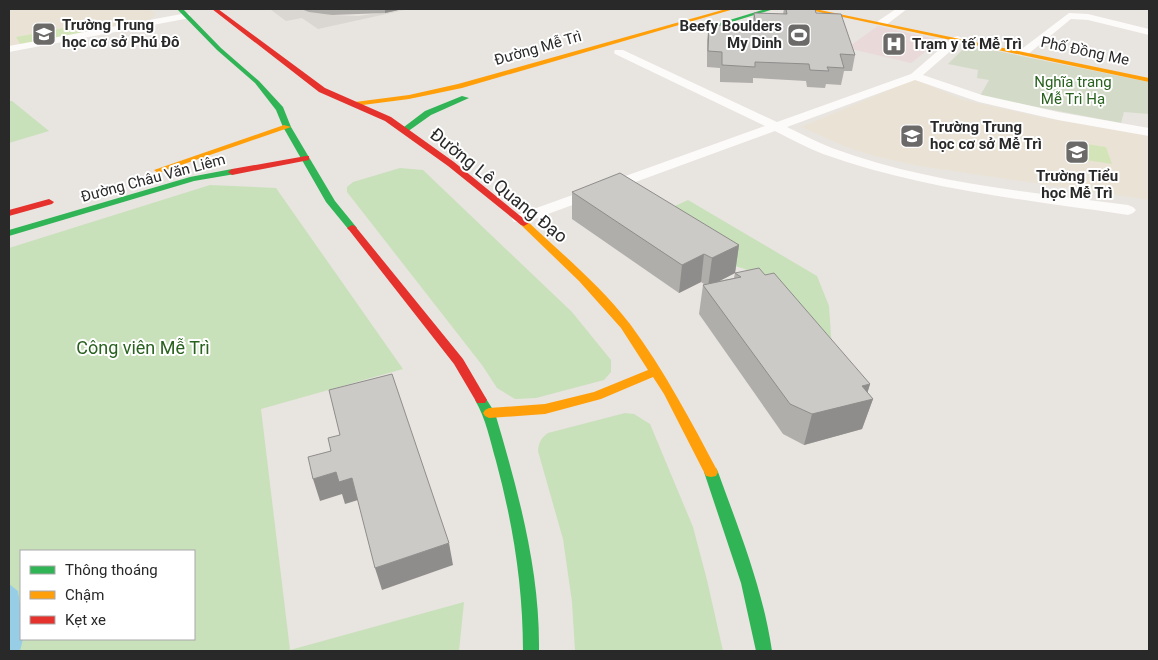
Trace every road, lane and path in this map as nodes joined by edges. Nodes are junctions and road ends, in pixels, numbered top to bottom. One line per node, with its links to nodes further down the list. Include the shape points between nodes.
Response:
1 (215, 9): 8 (main road, Đường Lê Quang Đạo)
2 (731, 9): 22 (main road, Đường Mễ Trì)
3 (771, 9): 17 (main road, Đường Mễ Trì)
4 (808, 9): 9 (main road, Phố Đồng Me)
5 (864, 9): 6 (main road, Phố Đồng Me)
6 (897, 12): 9 (street); 15 (main road, Phố Đồng Me)
7 (184, 13): 10 (main road); 16 (street)
8 (230, 20): 10 (main road, via 214,26); 12 (main road, Đường Lê Quang Đạo)
9 (882, 23): 13 (main road, Phố Đồng Me)
10 (198, 26): 14 (main road)
11 (1149, 32): 15 (street, via 1069,16)
12 (252, 37): 14 (main road, via 229,37); 23 (main road, Đường Lê Quang Đạo, via 322,90)
13 (958, 39): 15 (main road, Phố Đồng Me); 19 (street)
14 (215, 44): 25 (main road, via 257,82 280,109)
15 (1027, 49): 18 (main road, Phố Đồng Me); 20 (main road, Phố Đồng Me)
16 (9, 50)
17 (619, 52): 21 (main road, Đường Mễ Trì); 24 (street)
18 (1149, 71)
19 (915, 76): 24 (street); 27 (street, via 979,98)
20 (1149, 80)
21 (514, 83)
22 (459, 86): 23 (main road, Đường Mễ Trì, via 409,97); 26 (main road, via 475,94 428,113)
23 (351, 104): 26 (main road, Đường Lê Quang Đạo, via 388,119)
24 (776, 126): 33 (street, via 861,164 931,181); 35 (street)
25 (287, 127): 28 (main road); 29 (main road, Đường Châu Văn Liêm)
26 (404, 130): 35 (main road, Đường Lê Quang Đạo)
27 (1149, 132)
28 (306, 158): 31 (main road, Đường Châu Văn Liêm); 38 (main road, via 331,202 459,362)
29 (179, 164): 30 (main road, Đường Châu Văn Liêm); 31 (main road)
30 (147, 174)
31 (193, 179): 36 (main road, Đường Châu Văn Liêm)
32 (64, 198): 34 (main road, Đường Châu Văn Liêm)
33 (1128, 210)
34 (9, 213)
35 (520, 219): 37 (main road, Đường Lê Quang Đạo, via 583,279 625,326)
36 (9, 233)
37 (654, 372): 38 (main road, via 597,396 545,409); 40 (main road, Đường Lê Quang Đạo, via 670,393 709,466 740,553)
38 (489, 413): 39 (main road, via 524,548)
39 (531, 651)
40 (764, 651)

